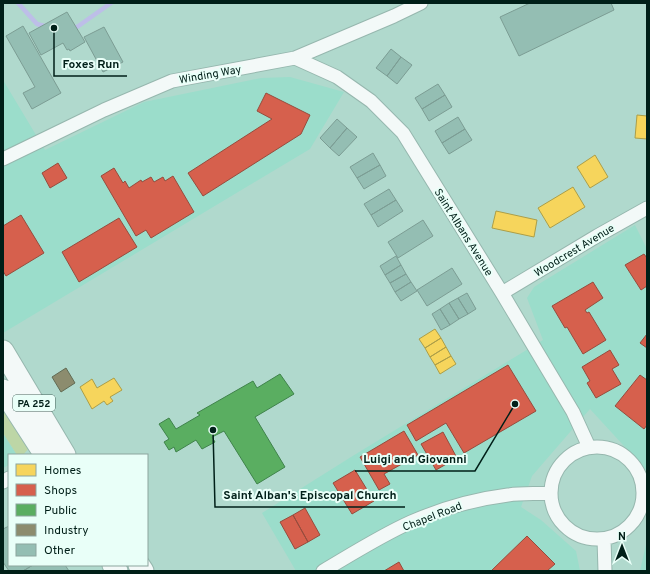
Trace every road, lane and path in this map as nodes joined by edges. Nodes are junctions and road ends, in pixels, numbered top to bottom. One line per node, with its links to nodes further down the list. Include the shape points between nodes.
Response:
1 (421, 3): 2 (street, Winding Way)
2 (295, 58): 3 (street, Winding Way, via 172,81 104,110); 5 (street, Saint Albans Avenue, via 337,77 371,101 403,134)
3 (3, 159)
4 (647, 208): 5 (street, Woodcrest Avenue)
5 (502, 293): 8 (street, Saint Albans Avenue, via 573,412)
6 (3, 351): 10 (main road, PA 252)
7 (3, 390): 9 (main road, PA 252)
8 (589, 447): 11 (street, via 570,455 559,465 552,480); 12 (street, via 616,450 633,463 641,478)
9 (44, 454)
10 (64, 454)
11 (550, 493): 13 (street, via 556,515 569,530 588,538); 14 (street, Chapel Road, via 509,494 437,512 388,534)
12 (645, 500): 13 (street, via 628,527)
13 (604, 539): 15 (street)
14 (323, 571)
15 (605, 571)

